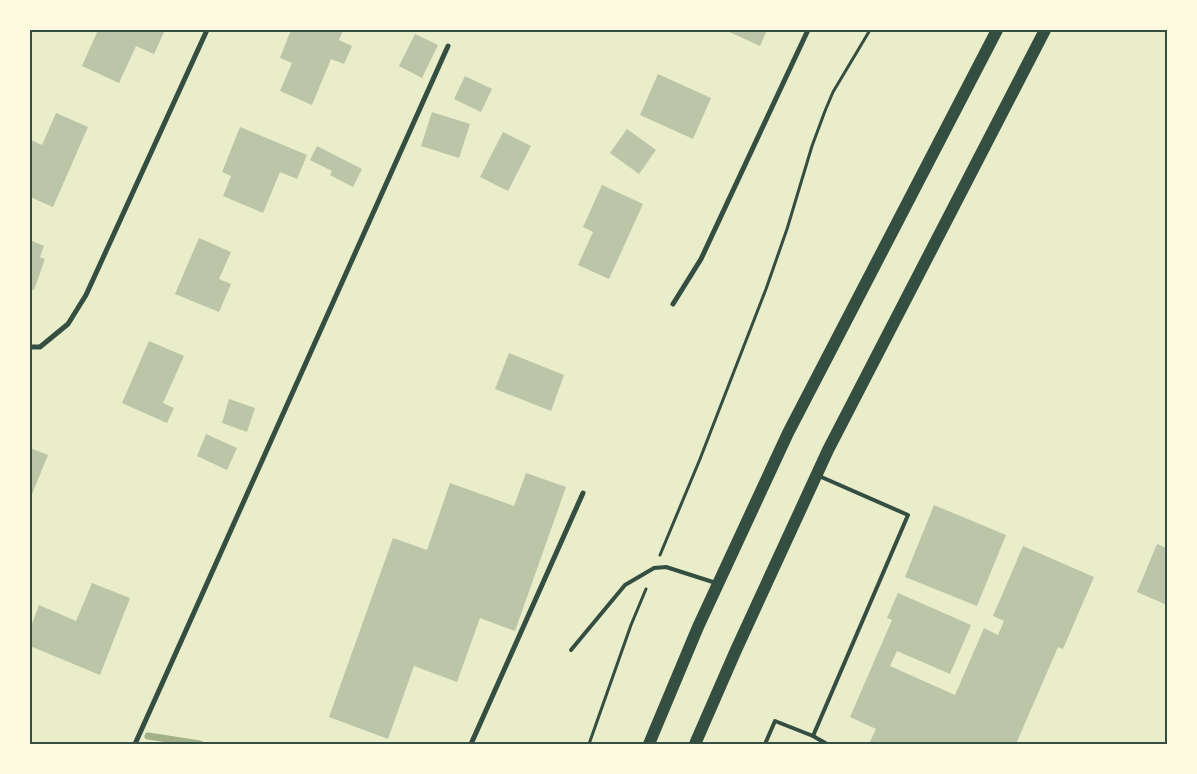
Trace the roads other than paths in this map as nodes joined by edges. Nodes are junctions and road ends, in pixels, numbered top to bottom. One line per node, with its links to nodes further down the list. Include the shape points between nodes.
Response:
1 (207, 30): 7 (street, via 86,295 68,324 40,347)
2 (808, 30): 6 (street, via 701,259)
3 (998, 30): 10 (main road, via 788,433)
4 (1045, 30): 8 (main road)
5 (448, 46): 13 (street)
6 (673, 304)
7 (30, 347)
8 (816, 474): 12 (lane, via 908,515); 16 (main road)
9 (583, 492): 14 (street)
10 (718, 583): 11 (lane, via 666,567 654,568 625,585); 15 (main road)
11 (571, 650)
12 (813, 736): 17 (lane, via 775,721); 18 (lane)
13 (134, 744)
14 (471, 744)
15 (649, 744)
16 (696, 744)
17 (765, 744)
18 (827, 744)

